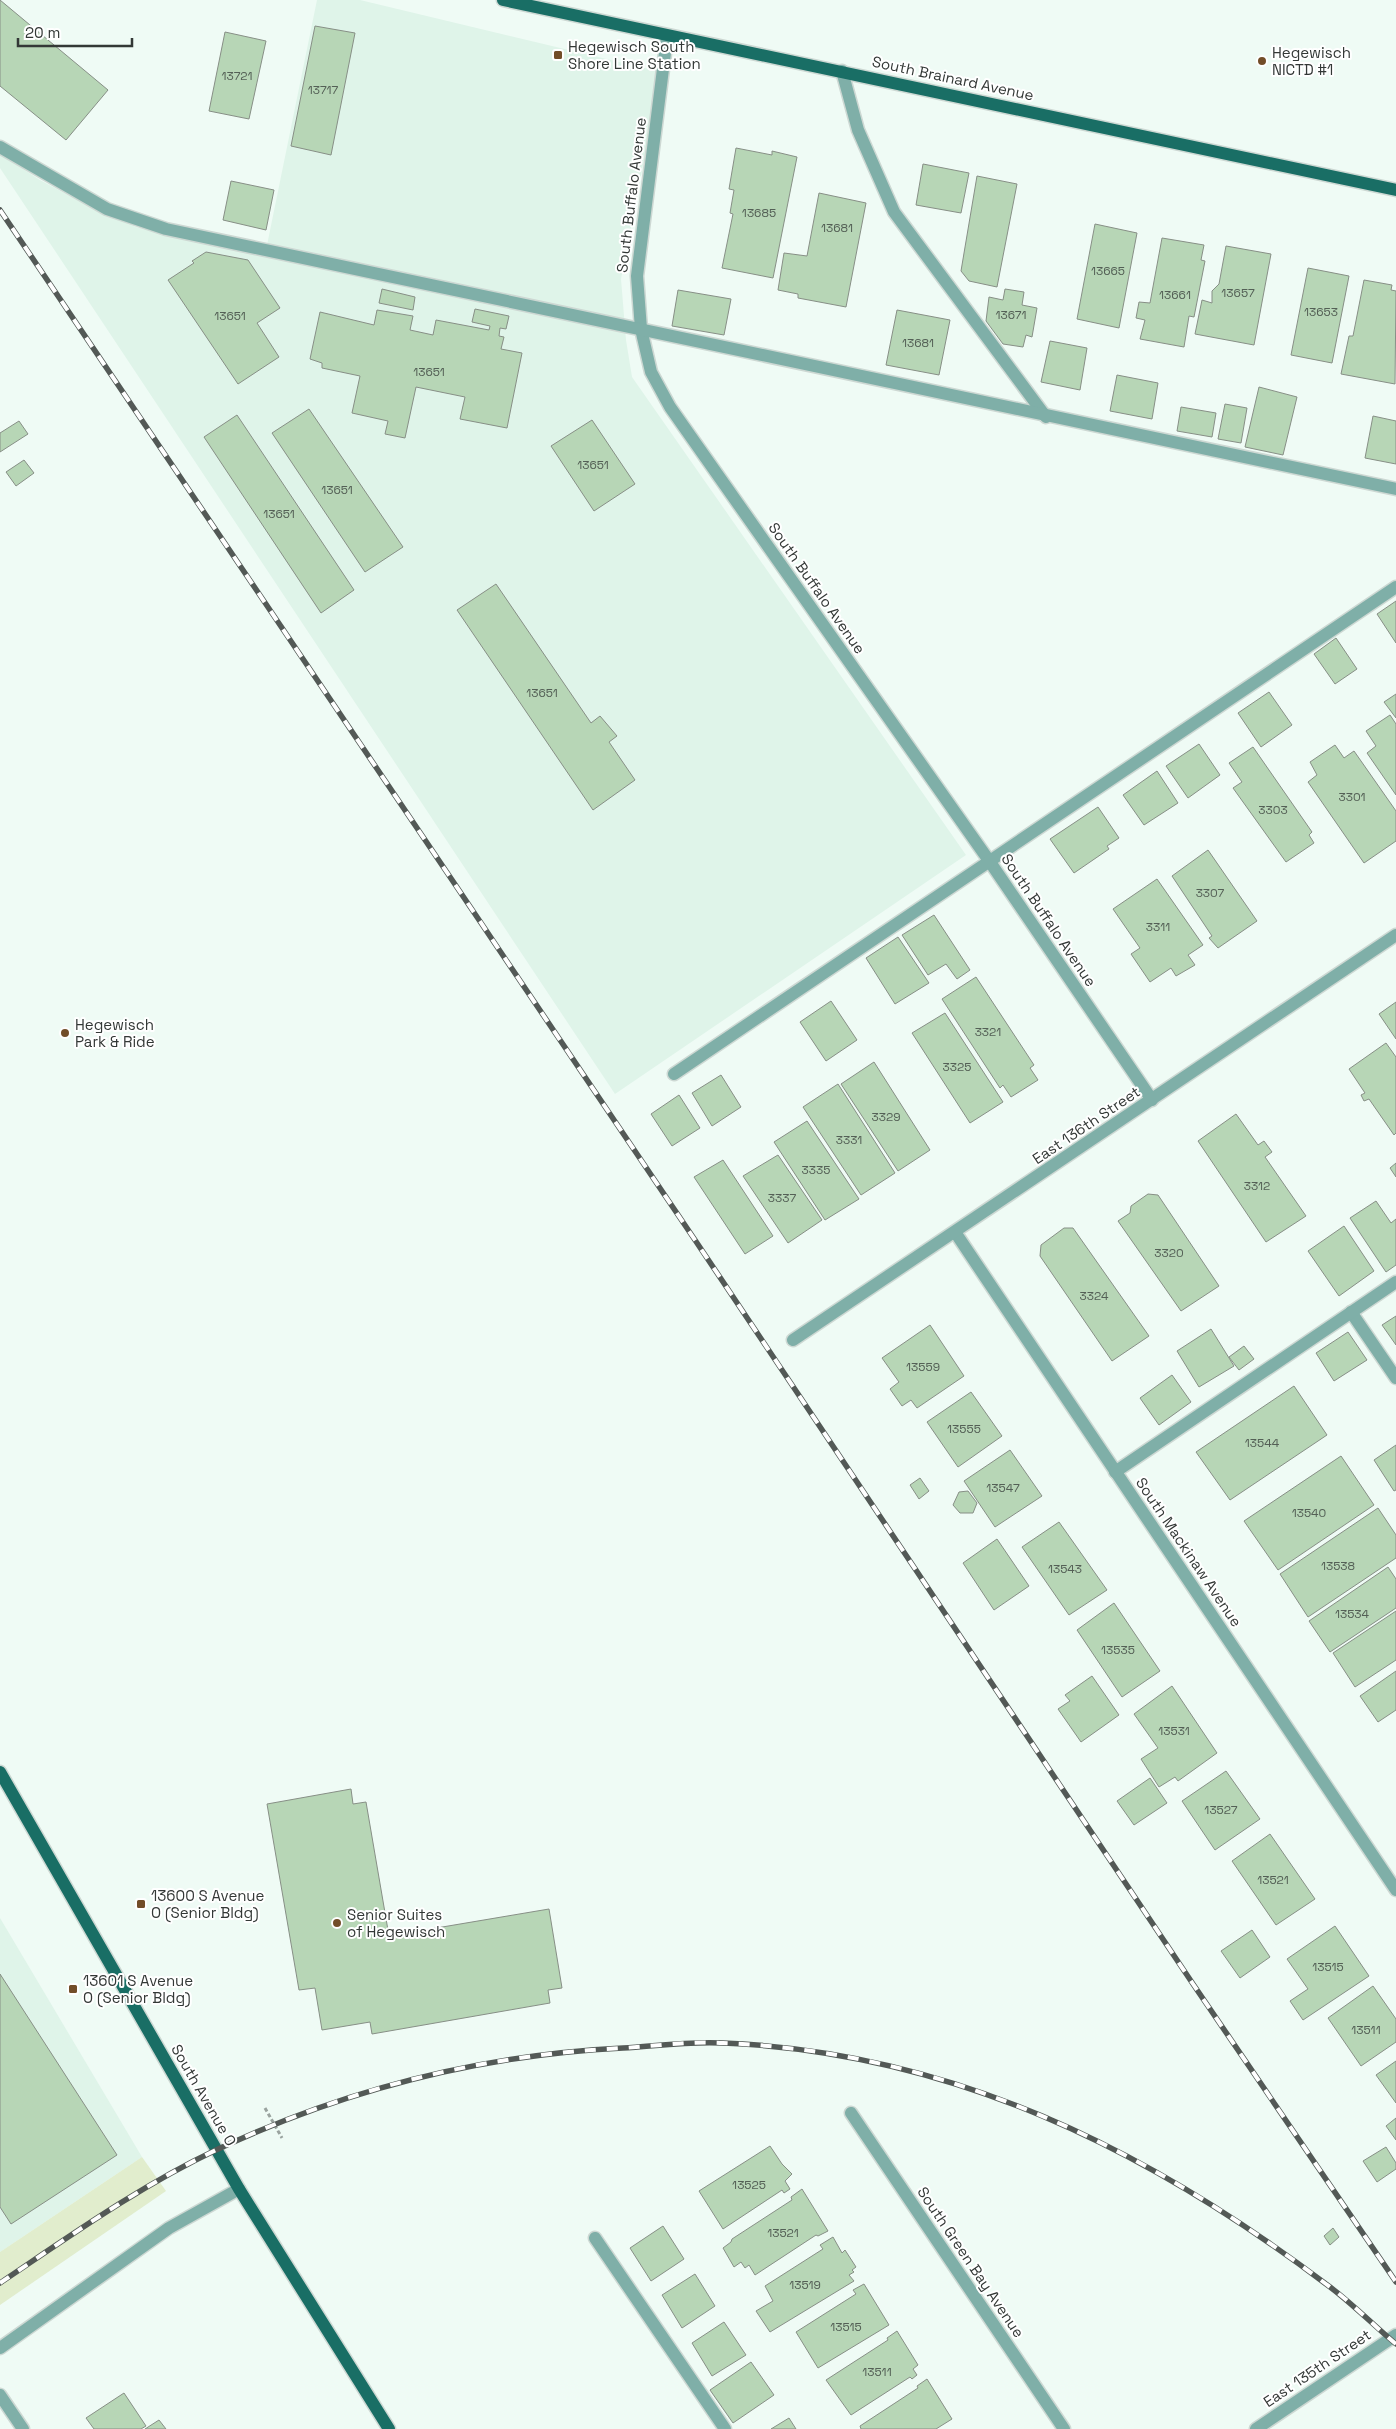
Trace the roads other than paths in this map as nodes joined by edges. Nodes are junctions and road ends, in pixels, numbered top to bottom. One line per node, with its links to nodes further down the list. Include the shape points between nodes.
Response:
1 (503, 0): 2 (main road, South Brainard Avenue)
2 (667, 36): 3 (main road, South Brainard Avenue); 6 (street, South Buffalo Avenue, via 637,276)
3 (842, 71): 5 (main road, South Brainard Avenue); 7 (street, via 858,130 894,212)
4 (0, 148): 6 (street, via 107,210 166,229)
5 (1396, 190)
6 (641, 329): 7 (street); 10 (street, South Buffalo Avenue, via 651,372 670,407)
7 (1046, 417): 8 (street)
8 (1396, 489)
9 (1396, 586): 10 (street)
10 (990, 862): 12 (street); 13 (street, South Buffalo Avenue)
11 (1396, 935): 13 (street, East 136th Street)
12 (674, 1074)
13 (1152, 1100): 14 (street, East 136th Street)
14 (955, 1232): 17 (street, East 136th Street); 19 (street, South Mackinaw Avenue)
15 (1396, 1282): 16 (street)
16 (1352, 1312): 18 (street); 19 (street)
17 (793, 1340)
18 (1396, 1378)
19 (1115, 1472): 21 (street, South Mackinaw Avenue)
20 (0, 1772): 23 (main road, South Avenue O)
21 (1396, 1890)
22 (851, 2113): 31 (street, South Green Bay Avenue)
23 (239, 2189): 26 (street, via 169,2228); 29 (main road, South Avenue O)
24 (595, 2238): 30 (street)
25 (1396, 2335): 32 (street, East 135th Street)
26 (0, 2348)
27 (0, 2395): 28 (street)
28 (23, 2429)
29 (389, 2429)
30 (725, 2429)
31 (1064, 2429)
32 (1256, 2429)

